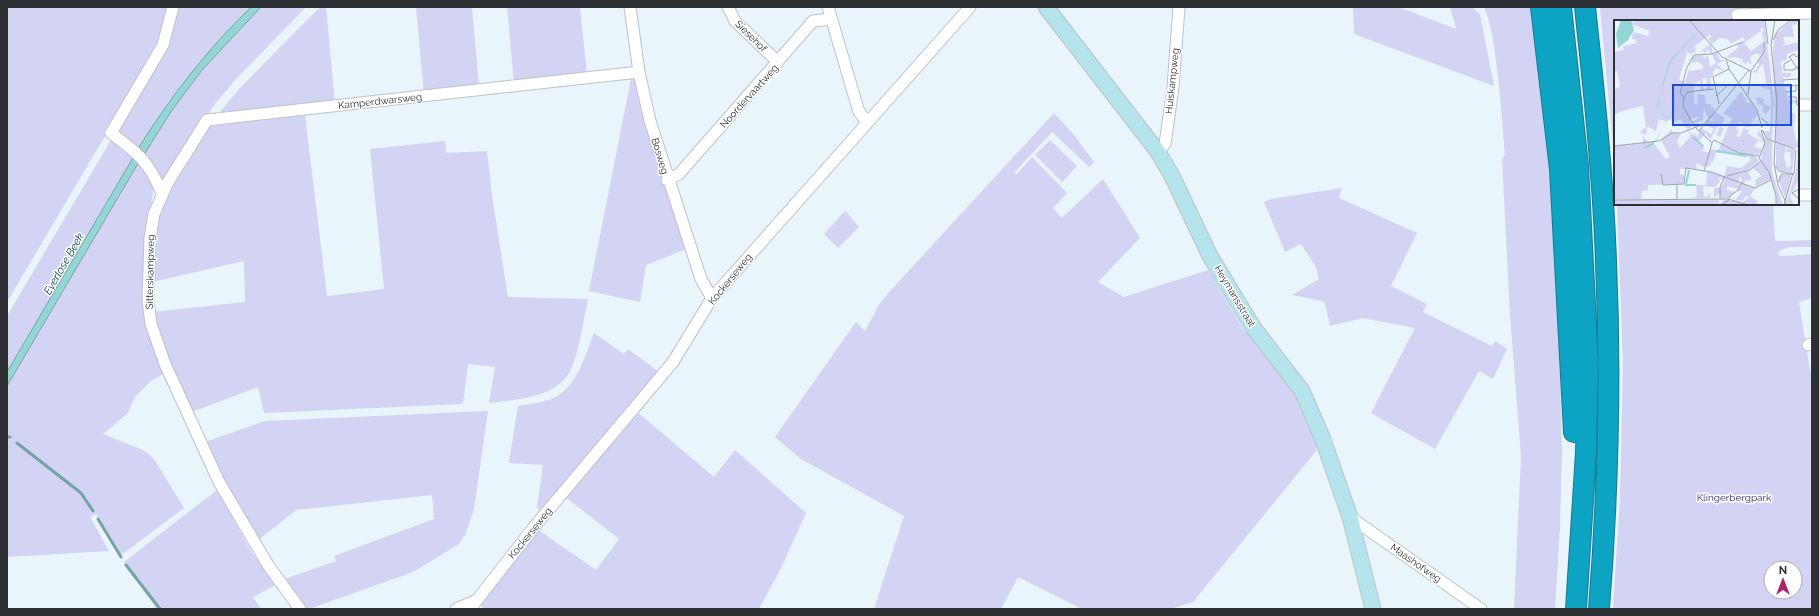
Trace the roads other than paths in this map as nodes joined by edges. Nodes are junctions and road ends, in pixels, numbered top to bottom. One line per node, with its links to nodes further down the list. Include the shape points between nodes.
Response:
1 (173, 7): 22 (street, via 163,45 111,133 144,160 154,174)
2 (630, 7): 16 (street, Bosweg)
3 (728, 7): 15 (street, Siesehof, via 735,21)
4 (828, 7): 14 (street)
5 (970, 7): 19 (street, Kockerseweg)
6 (1046, 7): 20 (street, Heymansstraat)
7 (1179, 7): 20 (street, Huiskampweg, via 1173,87 1165,144)
8 (1541, 7): 27 (highway, via 1560,169)
9 (1561, 7): 27 (highway, via 1578,166 1588,364)
10 (1585, 7): 34 (highway, via 1600,160 1606,261 1608,424)
11 (1789, 10): 12 (street); 13 (street)
12 (1812, 13)
13 (1736, 15)
14 (832, 19): 15 (street, Noordervaartweg, via 813,21); 19 (street, via 859,112)
15 (778, 62): 21 (street, Noordervaartweg, via 679,174)
16 (638, 72): 21 (street, Bosweg); 22 (street, Kamperdwarsweg, via 207,120)
17 (1799, 105): 18 (street)
18 (1812, 105)
19 (867, 122): 25 (street, Kockerseweg)
20 (1158, 152): 26 (street, Heymansstraat, via 1210,256 1249,320 1302,391 1322,437)
21 (668, 180): 25 (street, Bosweg, via 701,279)
22 (162, 193): 29 (street, Sitterskampweg, via 154,214 150,238 148,300 151,324 165,364 219,482 268,565)
23 (1812, 194): 24 (street)
24 (1799, 195)
25 (712, 298): 28 (street, Kockerseweg, via 673,362 534,527)
26 (1350, 517): 31 (street, Heymansstraat); 32 (street, Maashofweg)
27 (1581, 550): 33 (highway)
28 (473, 605): 30 (street, Kockerseweg)
29 (300, 609)
30 (456, 609)
31 (1373, 609)
32 (1481, 609)
33 (1576, 609)
34 (1599, 609)

